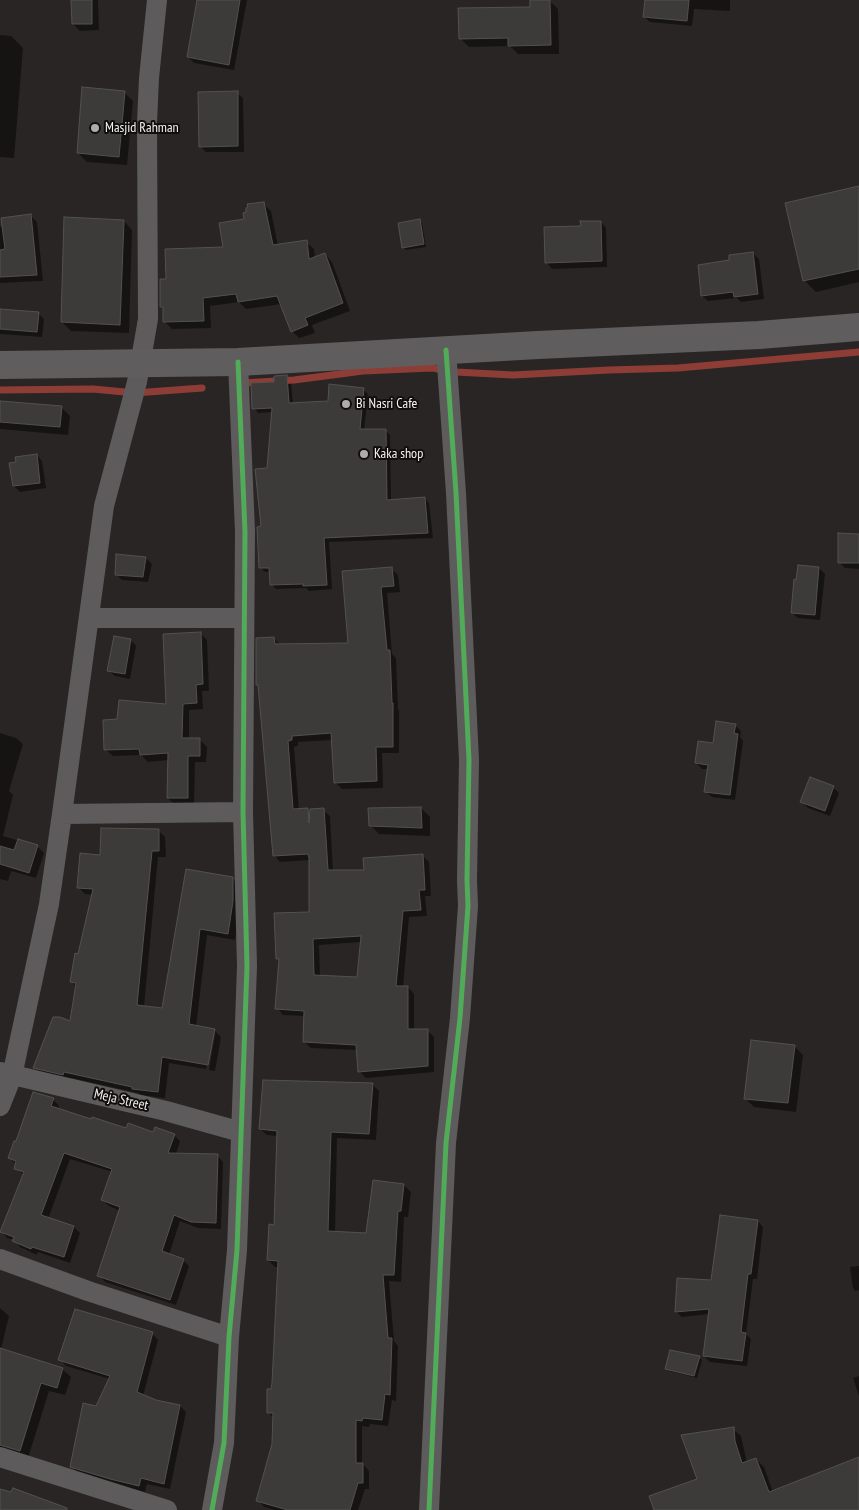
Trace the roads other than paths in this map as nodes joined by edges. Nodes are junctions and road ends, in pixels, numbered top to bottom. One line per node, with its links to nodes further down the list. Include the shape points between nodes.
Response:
1 (157, 0): 5 (street, via 147,123 148,319)
2 (859, 327): 3 (main road)
3 (446, 350): 4 (main road); 19 (street, via 469,760 468,906 446,1143)
4 (238, 362): 5 (main road); 8 (street, via 245,532)
5 (140, 363): 6 (main road); 7 (street, via 104,506)
6 (0, 365)
7 (89, 618): 8 (street); 10 (street)
8 (244, 618): 9 (street)
9 (243, 812): 10 (street); 13 (street, via 248,966)
10 (62, 814): 11 (street, via 49,904)
11 (6, 1074): 12 (street); 13 (street, Meja Street, via 166,1111)
12 (0, 1106)
13 (240, 1132): 15 (street, via 238,1250)
14 (0, 1259): 15 (street)
15 (229, 1337): 18 (street, via 224,1443)
16 (0, 1458): 17 (street)
17 (167, 1510)
18 (212, 1510)
19 (429, 1510)

